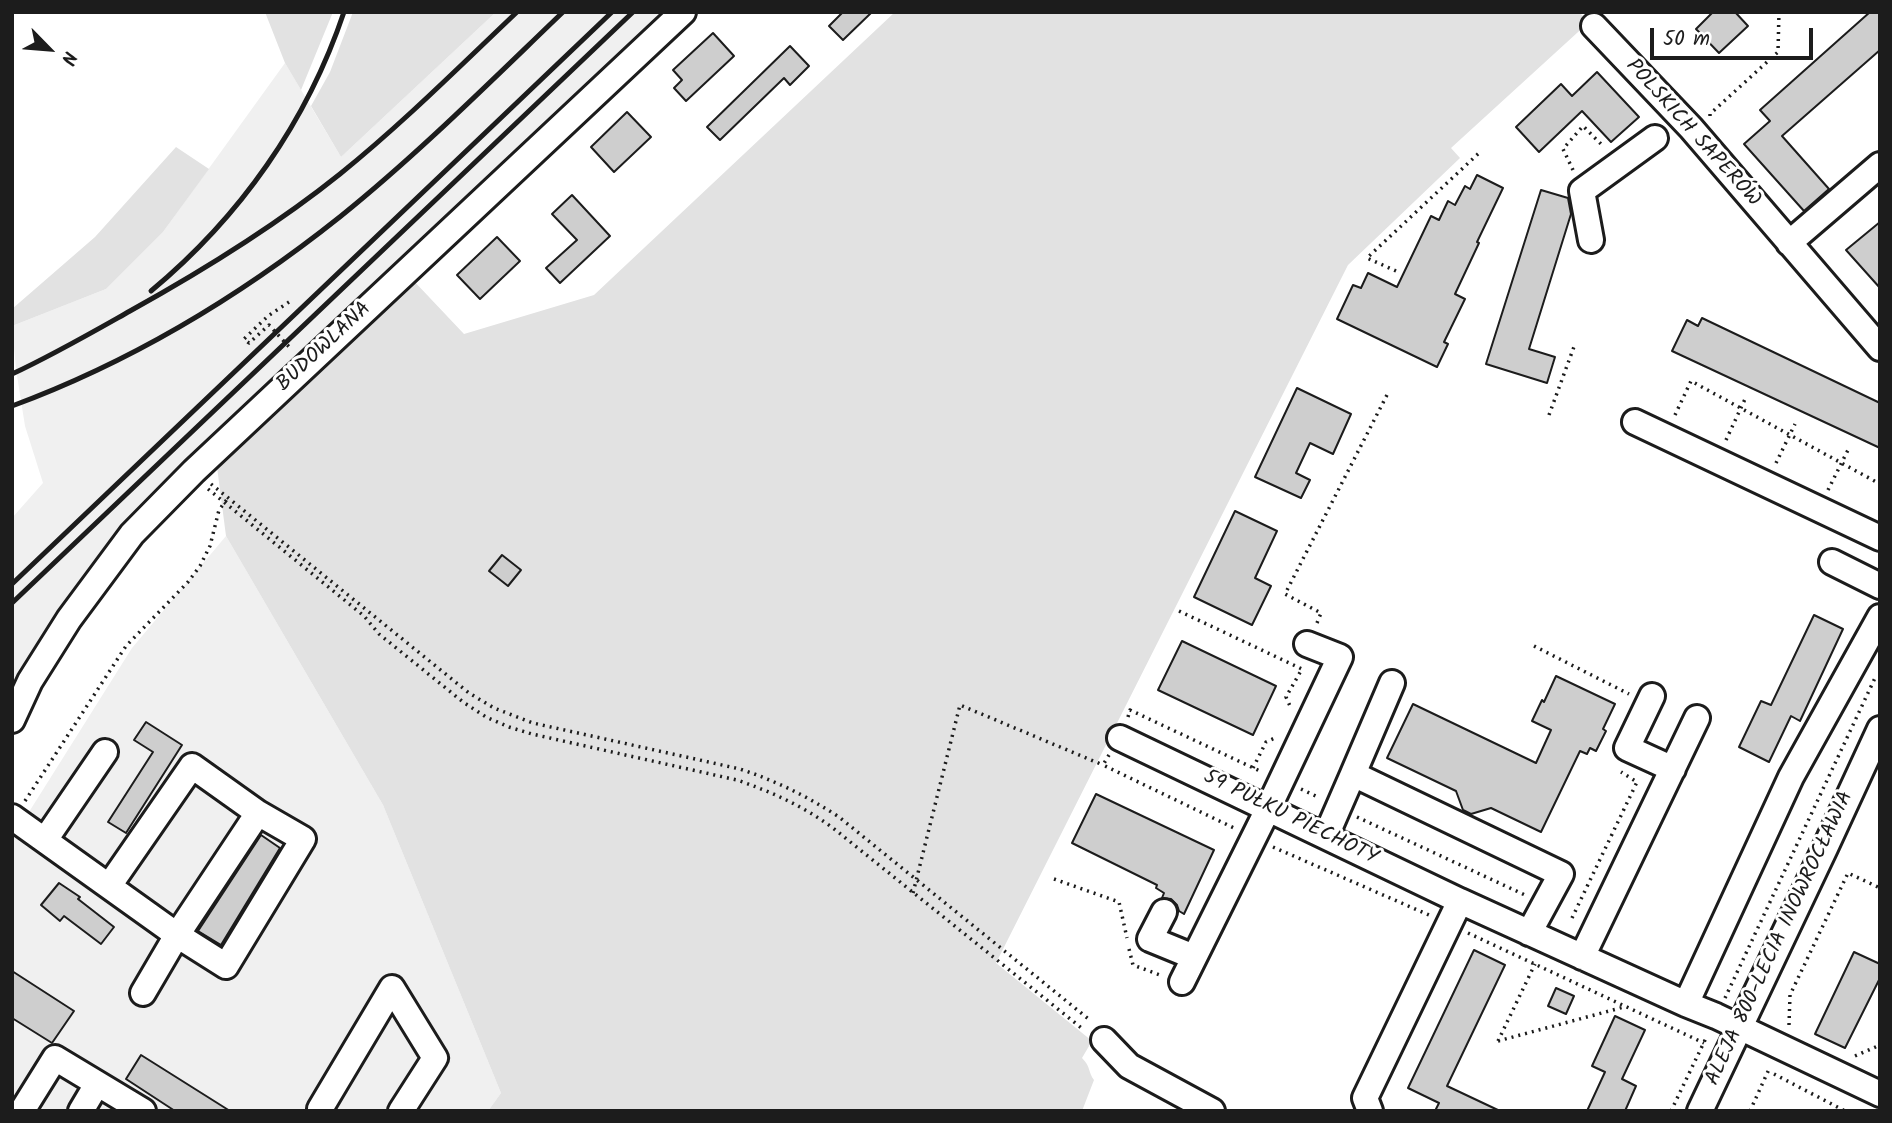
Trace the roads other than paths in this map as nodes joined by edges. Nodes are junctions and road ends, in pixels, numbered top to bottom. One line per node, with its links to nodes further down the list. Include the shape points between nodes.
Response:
1 (683, 12): 17 (street, BUDOWLANA, via 132,534 69,619)
2 (1594, 26): 6 (street, POLSKICH SAPERÓW)
3 (1655, 138): 5 (street, via 1582,191)
4 (1880, 165): 6 (street)
5 (1591, 240)
6 (1789, 243): 7 (street, POLSKICH SAPERÓW)
7 (1880, 348)
8 (1635, 422): 9 (street)
9 (1880, 538)
10 (1832, 562): 11 (street)
11 (1880, 586)
12 (1880, 617): 37 (street, via 1791,777)
13 (1307, 643): 23 (street, via 1340,657)
14 (1392, 683): 22 (street)
15 (1650, 700): 21 (street, via 1627,748)
16 (1697, 718): 21 (street)
17 (12, 720)
18 (1880, 729): 38 (street, ALEJA 800-LECIA INOWROCŁAWIA)
19 (1120, 738): 23 (street, 59 PUŁKU PIECHOTY)
20 (106, 751): 27 (street)
21 (1673, 769): 34 (street)
22 (1353, 774): 26 (street); 32 (street, via 1560,874)
23 (1268, 809): 26 (street, 59 PUŁKU PIECHOTY); 33 (street)
24 (258, 813): 28 (street, via 192,766); 31 (street); 31 (street, via 303,839 226,966)
25 (13, 817): 27 (street)
26 (1325, 836): 29 (street, 59 PUŁKU PIECHOTY)
27 (45, 840): 28 (street)
28 (109, 886): 31 (street)
29 (1460, 901): 32 (street, 59 PUŁKU PIECHOTY); 48 (street, via 1365,1098)
30 (1164, 912): 33 (street, via 1150,939)
31 (177, 935): 36 (street)
32 (1538, 937): 34 (street, 59 PUŁKU PIECHOTY)
33 (1194, 957): 35 (street)
34 (1582, 957): 37 (street, 59 PUŁKU PIECHOTY)
35 (1182, 982)
36 (143, 993)
37 (1686, 1004): 38 (street, 59 PUŁKU PIECHOTY)
38 (1739, 1027): 41 (street, 59 PUŁKU PIECHOTY); 49 (street, ALEJA 800-LECIA INOWROCŁAWIA)
39 (1104, 1040): 47 (street, via 1129,1066)
40 (97, 1084): 43 (street, via 55,1058); 44 (street); 45 (street)
41 (1880, 1094)
42 (320, 1109): 46 (street, via 392,988 435,1058)
43 (22, 1111)
44 (81, 1111)
45 (143, 1111)
46 (401, 1111)
47 (1212, 1111)
48 (1370, 1111)
49 (1700, 1111)

